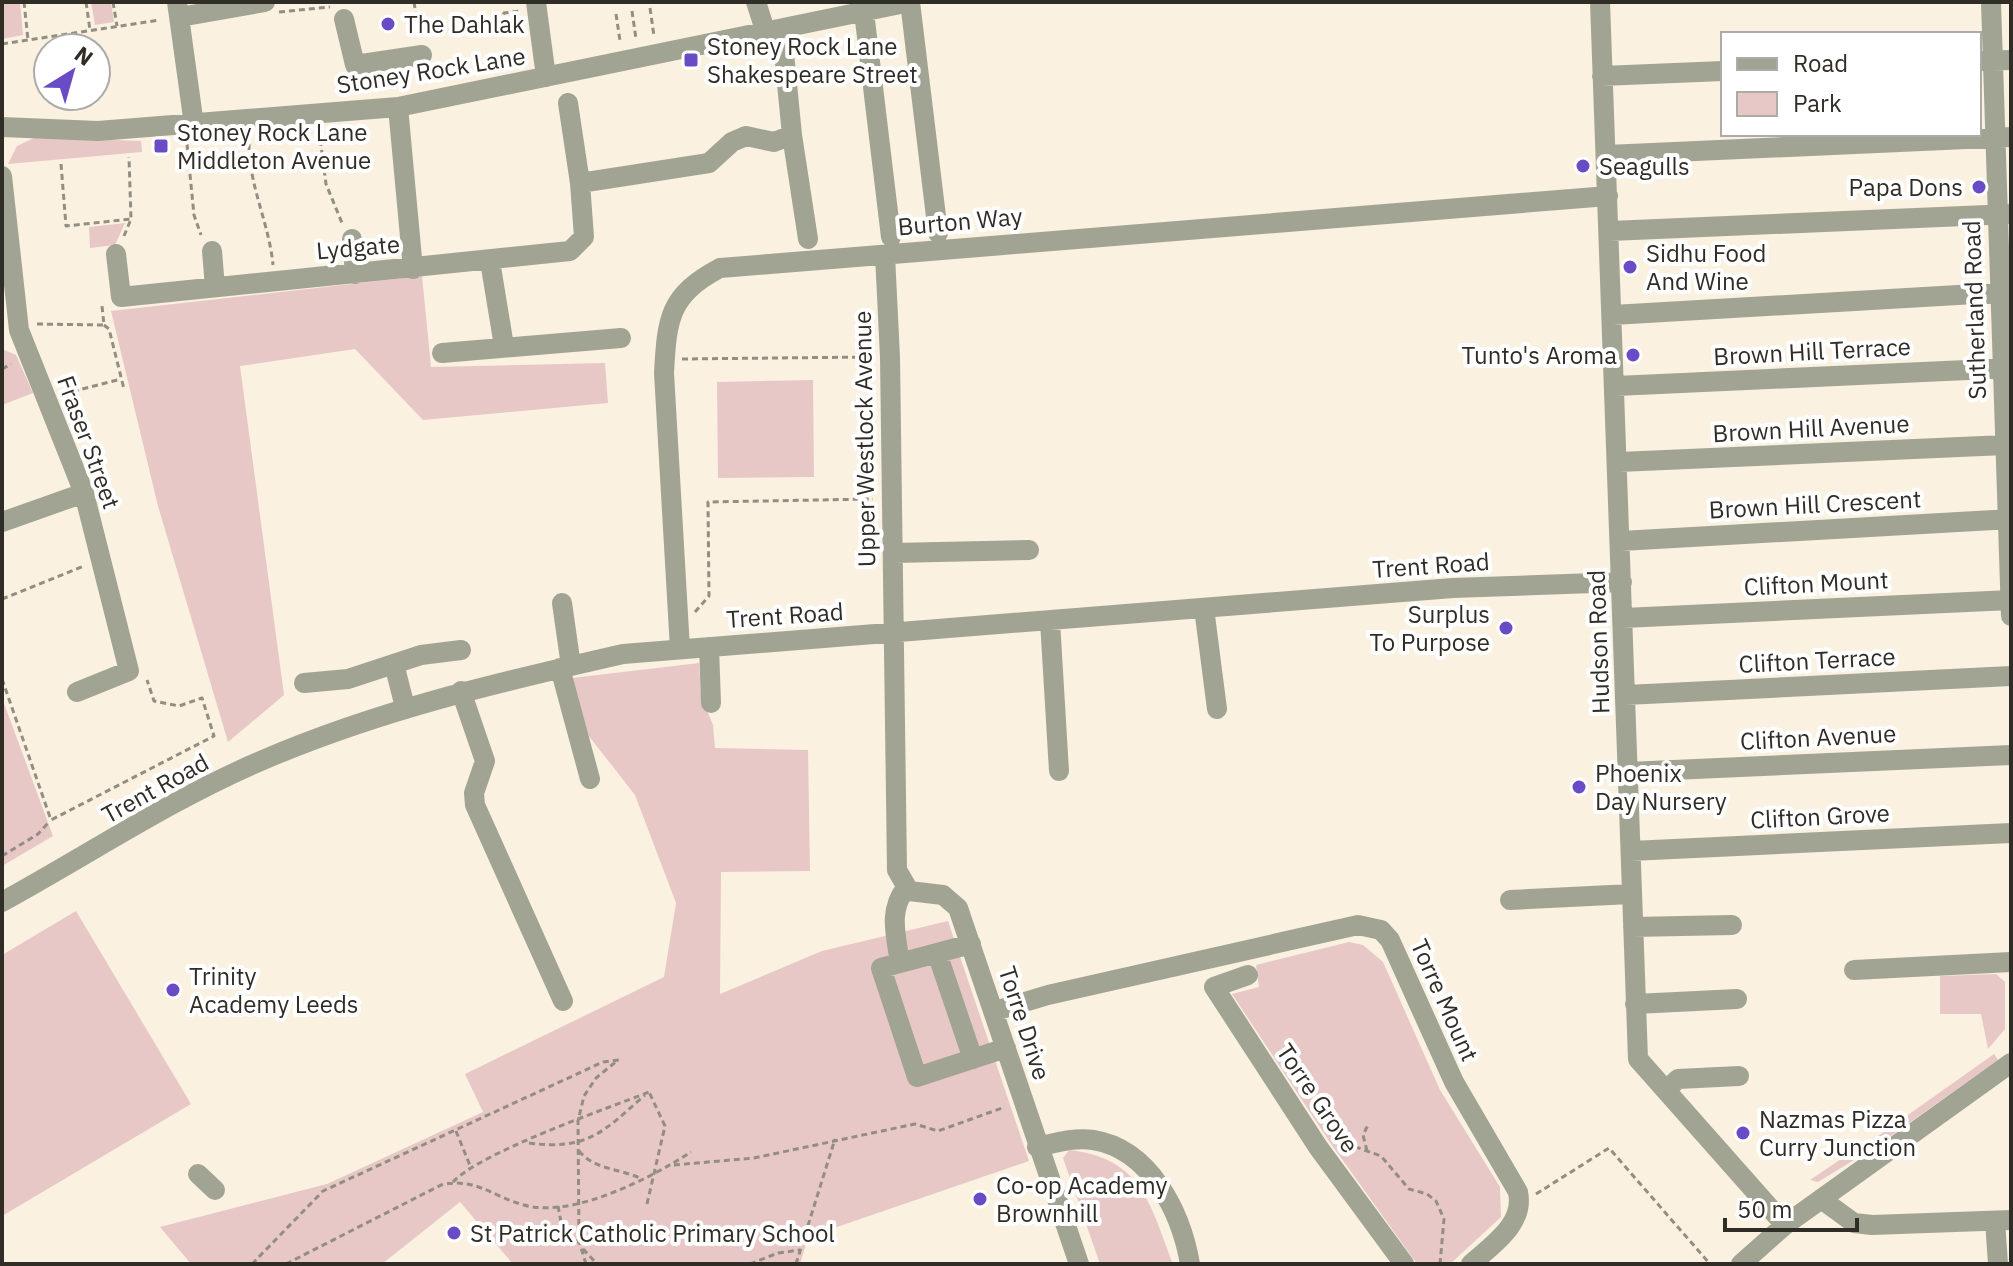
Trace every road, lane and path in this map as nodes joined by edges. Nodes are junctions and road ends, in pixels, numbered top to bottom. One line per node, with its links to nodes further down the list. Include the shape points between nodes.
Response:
1 (24, 2): 20 (path)
2 (86, 2): 18 (path)
3 (113, 2): 16 (path)
4 (756, 2): 17 (street)
5 (910, 2): 13 (street, Stoney Rock Lane); 48 (street)
6 (1600, 2): 29 (street, Hudson Road)
7 (1991, 2): 27 (street, Sutherland Road)
8 (536, 6): 19 (path, via 504,13 501,21); 30 (street)
9 (268, 8): 11 (street); 15 (path, via 341,5)
10 (650, 8): 21 (path)
11 (178, 10): 16 (path); 34 (street)
12 (632, 11): 23 (path)
13 (864, 12): 17 (street, Stoney Rock Lane); 51 (street, Upper Westlock Avenue)
14 (616, 14): 24 (path)
15 (344, 19): 26 (street, via 355,65)
16 (117, 26): 18 (path)
17 (765, 30): 30 (street, Stoney Rock Lane)
18 (91, 31): 20 (path)
19 (419, 34)
20 (28, 40): 22 (path)
21 (655, 40)
22 (2, 44)
23 (637, 44)
24 (621, 47)
25 (784, 53): 36 (street)
26 (422, 55)
27 (1995, 61): 37 (street, Sutherland Road)
28 (1721, 71): 29 (street)
29 (1602, 76): 39 (street, Hudson Road)
30 (546, 77): 32 (street, Stoney Rock Lane)
31 (568, 103): 43 (street, Lydgate)
32 (398, 107): 33 (street, Stoney Rock Lane); 55 (street)
33 (317, 115): 34 (street, Stoney Rock Lane); 49 (path, via 326,184)
34 (189, 126): 35 (street, Stoney Rock Lane, via 98,131); 52 (path, via 194,215)
35 (2, 127)
36 (792, 135): 43 (street, via 774,142 746,136 709,163); 50 (street)
37 (2004, 138): 39 (street); 45 (street, Sutherland Road)
38 (249, 144): 57 (path)
39 (1607, 155): 44 (street, Hudson Road)
40 (129, 157): 46 (path)
41 (61, 164): 46 (path, via 66,226)
42 (2, 176): 63 (street, Fraser Street)
43 (580, 183): 54 (street, Lydgate, via 584,237 579,245 570,251)
44 (1608, 196): 47 (street, Hudson Road); 51 (street, Burton Way, via 944,247)
45 (2003, 214): 47 (street); 59 (street, Sutherland Road)
46 (131, 219): 53 (path)
47 (1610, 231): 61 (street, Hudson Road)
48 (938, 233)
49 (352, 239): 56 (street)
50 (808, 239)
51 (888, 246): 67 (street, Upper Westlock Avenue); 68 (street, Burton Way, via 720,268 683,293 670,319)
52 (212, 251): 58 (street)
53 (116, 254): 58 (street, Lydgate, via 121,297)
54 (490, 261): 55 (street, Lydgate); 65 (street)
55 (413, 269): 56 (street, Lydgate)
56 (355, 274): 57 (street, Lydgate)
57 (275, 281): 58 (street, Lydgate)
58 (215, 287)
59 (2004, 292): 61 (street); 69 (street, Sutherland Road)
60 (102, 306): 62 (path)
61 (1613, 315): 71 (street, Hudson Road)
62 (104, 325): 63 (path, via 30,324); 70 (path)
63 (10, 332): 73 (street, Fraser Street)
64 (621, 338): 65 (street)
65 (504, 346): 66 (street)
66 (442, 353)
67 (890, 357): 68 (path); 77 (street, Upper Westlock Avenue)
68 (665, 360): 89 (street, Burton Way)
69 (2007, 368): 71 (street, Brown Hill Terrace); 74 (street, Sutherland Road)
70 (121, 379): 72 (path); 73 (path)
71 (1616, 386): 75 (street, Hudson Road)
72 (124, 389)
73 (46, 398): 76 (street, Fraser Street)
74 (2005, 445): 75 (street, Brown Hill Avenue); 78 (street, Sutherland Road)
75 (1619, 462): 80 (street, Hudson Road)
76 (84, 493): 79 (street); 83 (street, Fraser Street)
77 (892, 499): 82 (street, Upper Westlock Avenue); 89 (path, via 708,502 709,596 698,611)
78 (2010, 519): 80 (street, Brown Hill Crescent); 86 (street, Sutherland Road)
79 (2, 522)
80 (1621, 541): 84 (street, Hudson Road)
81 (1029, 550): 82 (street)
82 (893, 553): 93 (street, Upper Westlock Avenue)
83 (101, 559): 85 (path); 99 (street, Fraser Street)
84 (1622, 582): 88 (street, Trent Road, via 1453,588); 91 (street, Hudson Road)
85 (2, 599)
86 (2011, 600): 90 (street, Sutherland Road); 91 (street, Clifton Mount)
87 (562, 603): 98 (street)
88 (1204, 608): 92 (street, Trent Road); 108 (street)
89 (679, 614): 95 (street, Burton Way)
90 (2011, 616)
91 (1623, 618): 105 (street, Hudson Road)
92 (1050, 621): 93 (street, Trent Road); 110 (street)
93 (892, 633): 94 (street, Trent Road); 117 (street, Upper Westlock Avenue, via 897,870)
94 (709, 647): 95 (street, Trent Road); 106 (street)
95 (680, 649): 98 (street, Trent Road)
96 (461, 650): 97 (street)
97 (394, 664): 102 (street, via 348,679); 107 (street)
98 (566, 667): 103 (street, Trent Road); 112 (street)
99 (129, 671): 104 (street); 113 (path, via 148,681 154,701 179,706 202,698 214,736)
100 (2011, 676): 105 (street, Clifton Terrace)
101 (2, 679): 113 (path)
102 (304, 683)
103 (461, 691): 107 (street, Trent Road); 130 (street, via 485,761 475,805)
104 (77, 692)
105 (1626, 695): 111 (street, Hudson Road)
106 (711, 703)
107 (405, 707): 120 (street, Trent Road, via 260,760)
108 (1217, 709)
109 (2011, 755): 111 (street, Clifton Avenue)
110 (1059, 771)
111 (1628, 772): 115 (street, Hudson Road)
112 (590, 779)
113 (51, 820): 116 (path)
114 (2011, 833): 115 (street, Clifton Grove)
115 (1631, 851): 118 (street, Hudson Road)
116 (2, 856)
117 (906, 888): 123 (street, Torre Drive, via 952,900); 126 (street, via 897,899 893,919)
118 (1631, 894): 119 (street); 122 (street, Hudson Road)
119 (1510, 900)
120 (2, 902)
121 (1732, 925): 122 (street)
122 (1633, 927): 131 (street, Hudson Road)
123 (971, 944): 124 (street); 132 (street, Torre Drive)
124 (937, 953): 126 (street); 134 (street)
125 (2011, 962): 127 (street)
126 (900, 963): 134 (street, via 881,968 917,1077)
127 (1854, 970)
128 (1248, 975): 147 (street, Torre Grove, via 1214,987)
129 (1737, 999): 131 (street)
130 (563, 1001)
131 (1635, 1004): 137 (street, Hudson Road, via 1638,1059)
132 (995, 1011): 133 (street, Torre Drive); 161 (street, Torre Mount, via 1369,924 1390,940 1454,1082 1510,1176)
133 (1006, 1048): 134 (street); 139 (street, Torre Drive)
134 (973, 1059)
135 (2011, 1063): 158 (street)
136 (1739, 1076): 137 (street, via 1678,1079)
137 (1666, 1090): 164 (street, Hudson Road)
138 (649, 1092): 140 (path); 145 (path); 153 (path, via 665,1126)
139 (1024, 1100): 143 (path, via 938,1131 915,1124); 146 (street, Torre Drive)
140 (578, 1121): 142 (path, via 584,1096 596,1078 619,1060 603,1062); 144 (path); 145 (path)
141 (1369, 1123): 149 (path, via 1363,1135)
142 (456, 1131): 152 (path); 167 (path, via 323,1191)
143 (835, 1139): 151 (path, via 754,1158); 166 (path)
144 (526, 1143): 145 (path); 152 (path)
145 (579, 1144): 148 (path)
146 (1037, 1147): 173 (street, Torre Drive); 174 (street, via 1091,1139 1135,1157 1176,1215)
147 (1318, 1147): 149 (path, via 1340,1139); 175 (street, Torre Grove)
148 (579, 1151): 155 (path, via 601,1166); 159 (path)
149 (1367, 1151): 176 (path, via 1381,1156 1409,1189 1436,1201 1444,1219)
150 (691, 1152): 151 (path)
151 (671, 1165): 153 (path)
152 (472, 1168): 156 (path)
153 (654, 1172): 155 (path); 160 (path)
154 (198, 1174): 157 (street)
155 (640, 1178): 159 (path)
156 (453, 1182): 162 (path, via 466,1181 527,1206); 168 (path)
157 (215, 1190)
158 (1821, 1199): 163 (street, via 1842,1216 1872,1225); 164 (street)
159 (581, 1203): 162 (path); 165 (path)
160 (647, 1204)
161 (1520, 1204): 177 (street, via 1508,1229); 178 (path, via 1609,1148)
162 (558, 1206): 165 (path, via 562,1227)
163 (2003, 1221): 180 (street)
164 (1785, 1225): 179 (street)
165 (580, 1246): 169 (path); 170 (path)
166 (800, 1250): 171 (path); 172 (path)
167 (252, 1264)
168 (286, 1264)
169 (586, 1264)
170 (597, 1264)
171 (750, 1264)
172 (796, 1264)
173 (1079, 1264)
174 (1190, 1264)
175 (1404, 1264)
176 (1440, 1264)
177 (1471, 1264)
178 (1710, 1264)
179 (1741, 1264)
180 (1998, 1264)

